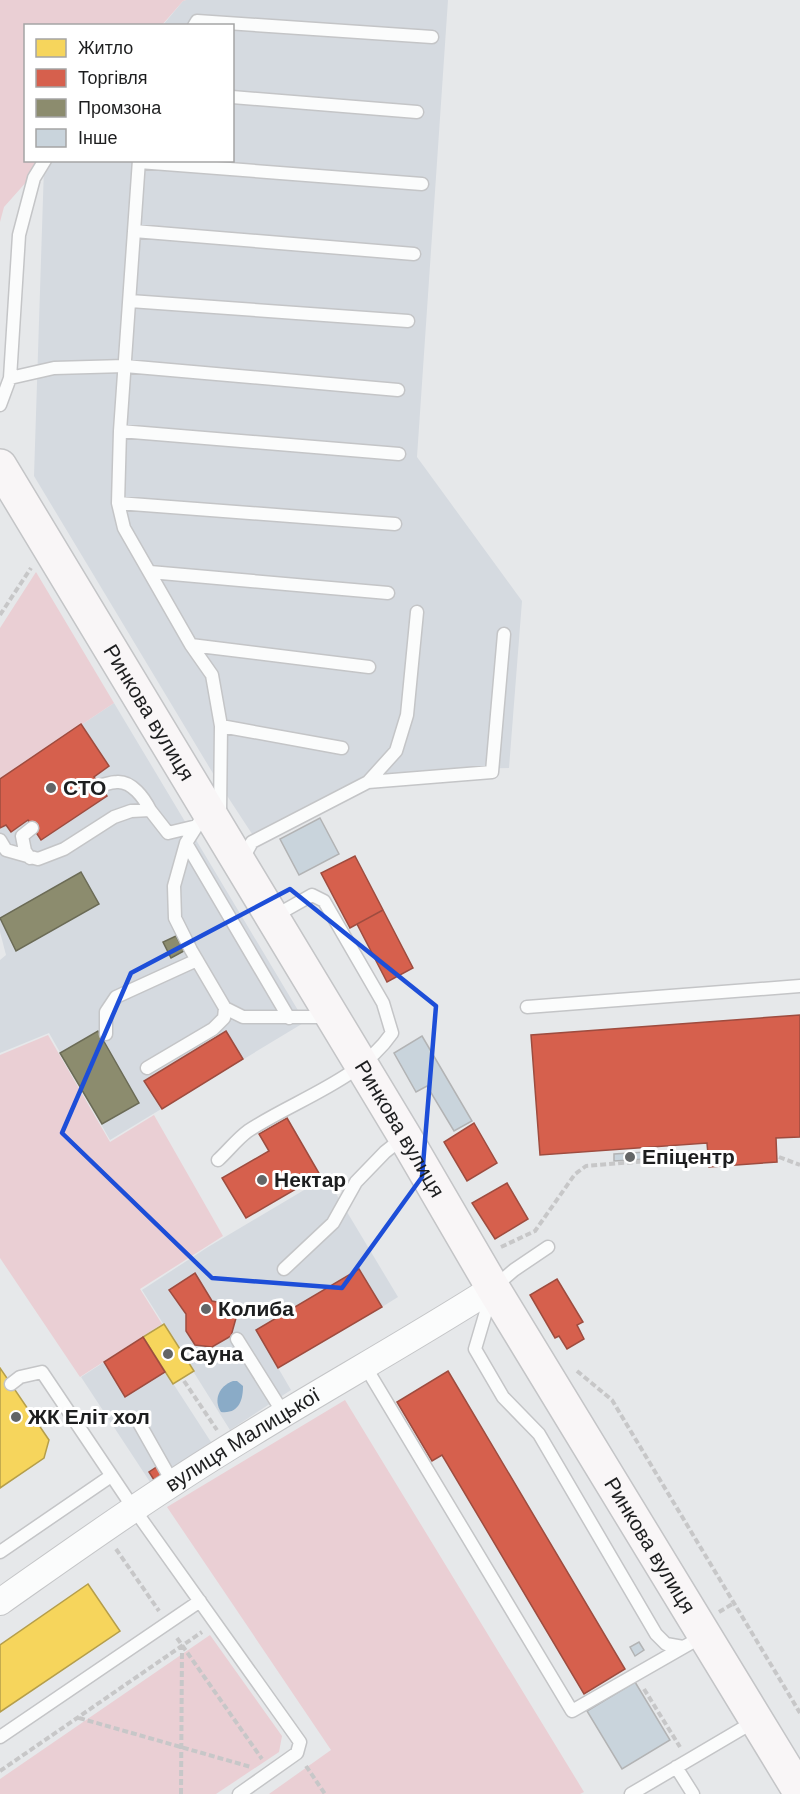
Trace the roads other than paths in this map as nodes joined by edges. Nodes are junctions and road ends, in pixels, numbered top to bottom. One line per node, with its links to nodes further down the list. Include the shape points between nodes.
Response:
1 (234, 26): 2 (lane)
2 (432, 36)
3 (234, 97): 4 (lane)
4 (417, 112)
5 (44, 162): 14 (lane, via 34,178 19,235)
6 (139, 162): 9 (lane)
7 (152, 162): 8 (lane)
8 (422, 183)
9 (134, 231): 10 (lane); 11 (lane)
10 (414, 254)
11 (130, 301): 12 (lane); 13 (lane)
12 (408, 321)
13 (125, 366): 14 (lane, via 54,368); 15 (lane); 17 (lane)
14 (10, 378): 16 (lane)
15 (398, 390)
16 (0, 405)
17 (120, 431): 18 (lane); 20 (lane)
18 (399, 454)
19 (0, 466): 33 (main road, Ринкова вулиця)
20 (118, 503): 21 (lane); 22 (lane, via 124,528)
21 (395, 524)
22 (150, 572): 23 (lane); 26 (lane)
23 (388, 593)
24 (417, 612): 30 (lane, via 404,724 396,751)
25 (504, 634): 30 (lane, via 492,772)
26 (191, 645): 27 (lane); 28 (lane, via 212,675)
27 (369, 667)
28 (221, 726): 29 (lane); 33 (lane)
29 (342, 748)
30 (368, 782): 38 (lane, via 252,842)
31 (102, 785): 32 (lane, via 119,781 135,789)
32 (150, 810): 33 (lane, via 168,833); 37 (lane, via 114,817 64,849 38,859)
33 (208, 822): 36 (lane); 38 (main road, Ринкова вулиця)
34 (32, 828): 37 (lane, via 22,836)
35 (0, 840): 37 (lane, via 6,850)
36 (186, 843): 40 (lane, via 174,886 175,918); 46 (lane)
37 (30, 858)
38 (240, 863): 39 (main road, Ринкова вулиця)
39 (272, 918): 45 (main road, Ринкова вулиця); 49 (lane, via 312,896 324,901 383,1003 392,1033)
40 (197, 960): 43 (lane); 48 (lane, via 116,997 106,1012)
41 (800, 986): 42 (lane)
42 (527, 1007)
43 (225, 1008): 44 (lane); 47 (lane, via 224,1018)
44 (243, 1017): 46 (lane); 47 (lane)
45 (333, 1017): 46 (lane); 49 (main road, Ринкова вулиця)
46 (289, 1018)
47 (213, 1029): 50 (lane)
48 (106, 1034)
49 (362, 1066): 51 (main road, Ринкова вулиця); 52 (lane, via 246,1132)
50 (147, 1068)
51 (405, 1137): 54 (lane, via 357,1182 333,1223); 55 (main road, Ринкова вулиця)
52 (218, 1160)
53 (548, 1247): 55 (lane)
54 (284, 1269)
55 (504, 1279): 57 (street, вулиця Малицької, via 441,1322); 67 (main road, Ринкова вулиця); 67 (lane, via 475,1349 503,1397 539,1434 656,1634 666,1644)
56 (237, 1339): 59 (lane)
57 (365, 1366): 59 (street, вулиця Малицької); 67 (lane, via 572,1711)
58 (10, 1384): 61 (lane, via 20,1377 42,1372)
59 (284, 1414): 62 (street, вулиця Малицької)
60 (138, 1421): 62 (lane)
61 (111, 1476): 63 (lane); 64 (lane)
62 (173, 1483): 63 (street, вулиця Малицької)
63 (134, 1509): 65 (lane); 66 (street, вулиця Малицької)
64 (0, 1552)
65 (200, 1601): 69 (lane); 72 (lane, via 300,1742 297,1753)
66 (0, 1602)
67 (693, 1641): 68 (main road, Ринкова вулиця)
68 (756, 1720): 70 (lane); 71 (main road, Ринкова вулиця)
69 (0, 1737)
70 (676, 1767): 73 (lane); 74 (lane)
71 (800, 1792)
72 (239, 1794)
73 (631, 1794)
74 (693, 1794)

